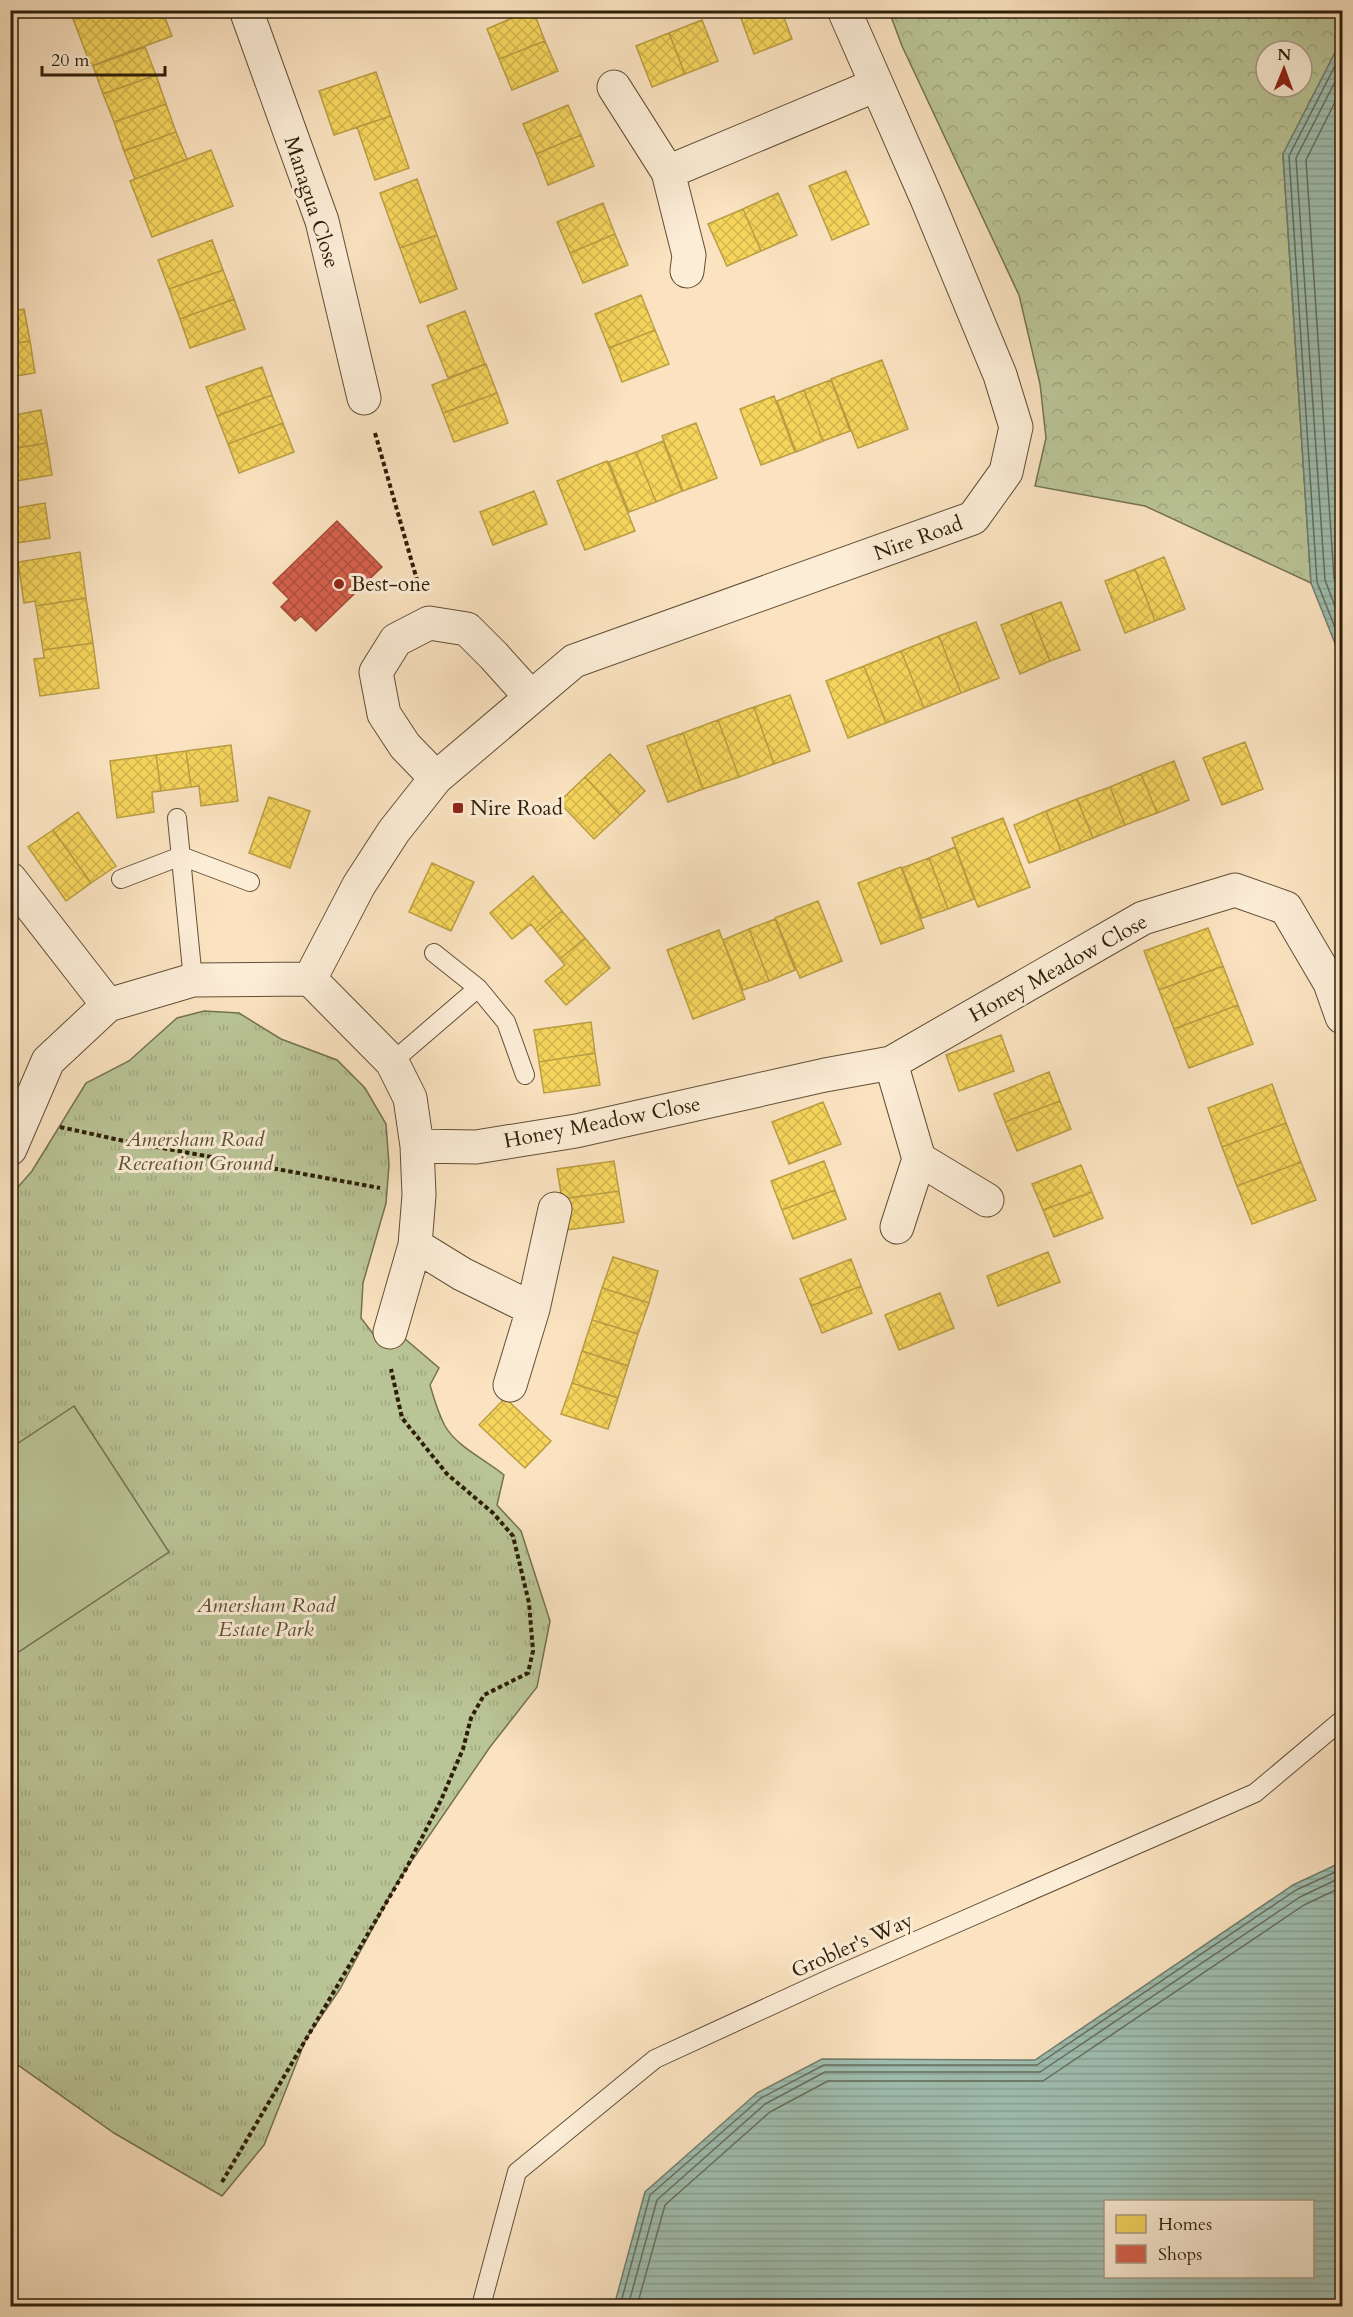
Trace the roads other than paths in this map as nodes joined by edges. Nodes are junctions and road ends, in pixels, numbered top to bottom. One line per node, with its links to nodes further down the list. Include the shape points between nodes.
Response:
1 (246, 10): 7 (street, Managua Close, via 322,221)
2 (844, 10): 3 (street, Nire Road)
3 (876, 85): 5 (street); 8 (street, Nire Road, via 1000,375 1016,427 1006,472 973,518 574,661)
4 (614, 87): 5 (street)
5 (668, 172): 6 (street, via 688,255)
6 (687, 271)
7 (364, 398)
8 (530, 696): 9 (street, Nire Road); 9 (street, via 467,629 429,623 396,640 376,672 384,714 405,746)
9 (436, 778): 16 (street, Nire Road, via 394,831 359,885)
10 (177, 818): 11 (lane)
11 (181, 856): 13 (lane); 14 (lane); 17 (lane)
12 (10, 879): 19 (street)
13 (121, 879)
14 (250, 882)
15 (434, 953): 18 (lane)
16 (310, 979): 17 (street); 21 (street)
17 (193, 980): 19 (street)
18 (478, 988): 21 (lane); 23 (lane, via 506,1022)
19 (108, 1005): 25 (street, via 48,1061)
20 (1342, 1017): 22 (street, Honey Meadow Close, via 1330,983 1286,908 1235,890 1143,918)
21 (392, 1062): 24 (street, via 410,1098)
22 (891, 1062): 24 (street, Honey Meadow Close, via 576,1131 476,1147); 26 (street)
23 (525, 1075)
24 (417, 1146): 30 (street)
25 (10, 1149)
26 (919, 1159): 27 (street); 29 (street)
27 (987, 1200)
28 (555, 1209): 31 (street)
29 (897, 1227)
30 (415, 1245): 31 (street); 32 (street)
31 (532, 1309): 33 (street)
32 (390, 1332)
33 (510, 1385)
34 (1342, 1720): 35 (lane, Grobler's Way, via 1255,1793 655,2059 517,2172)
35 (481, 2307)

